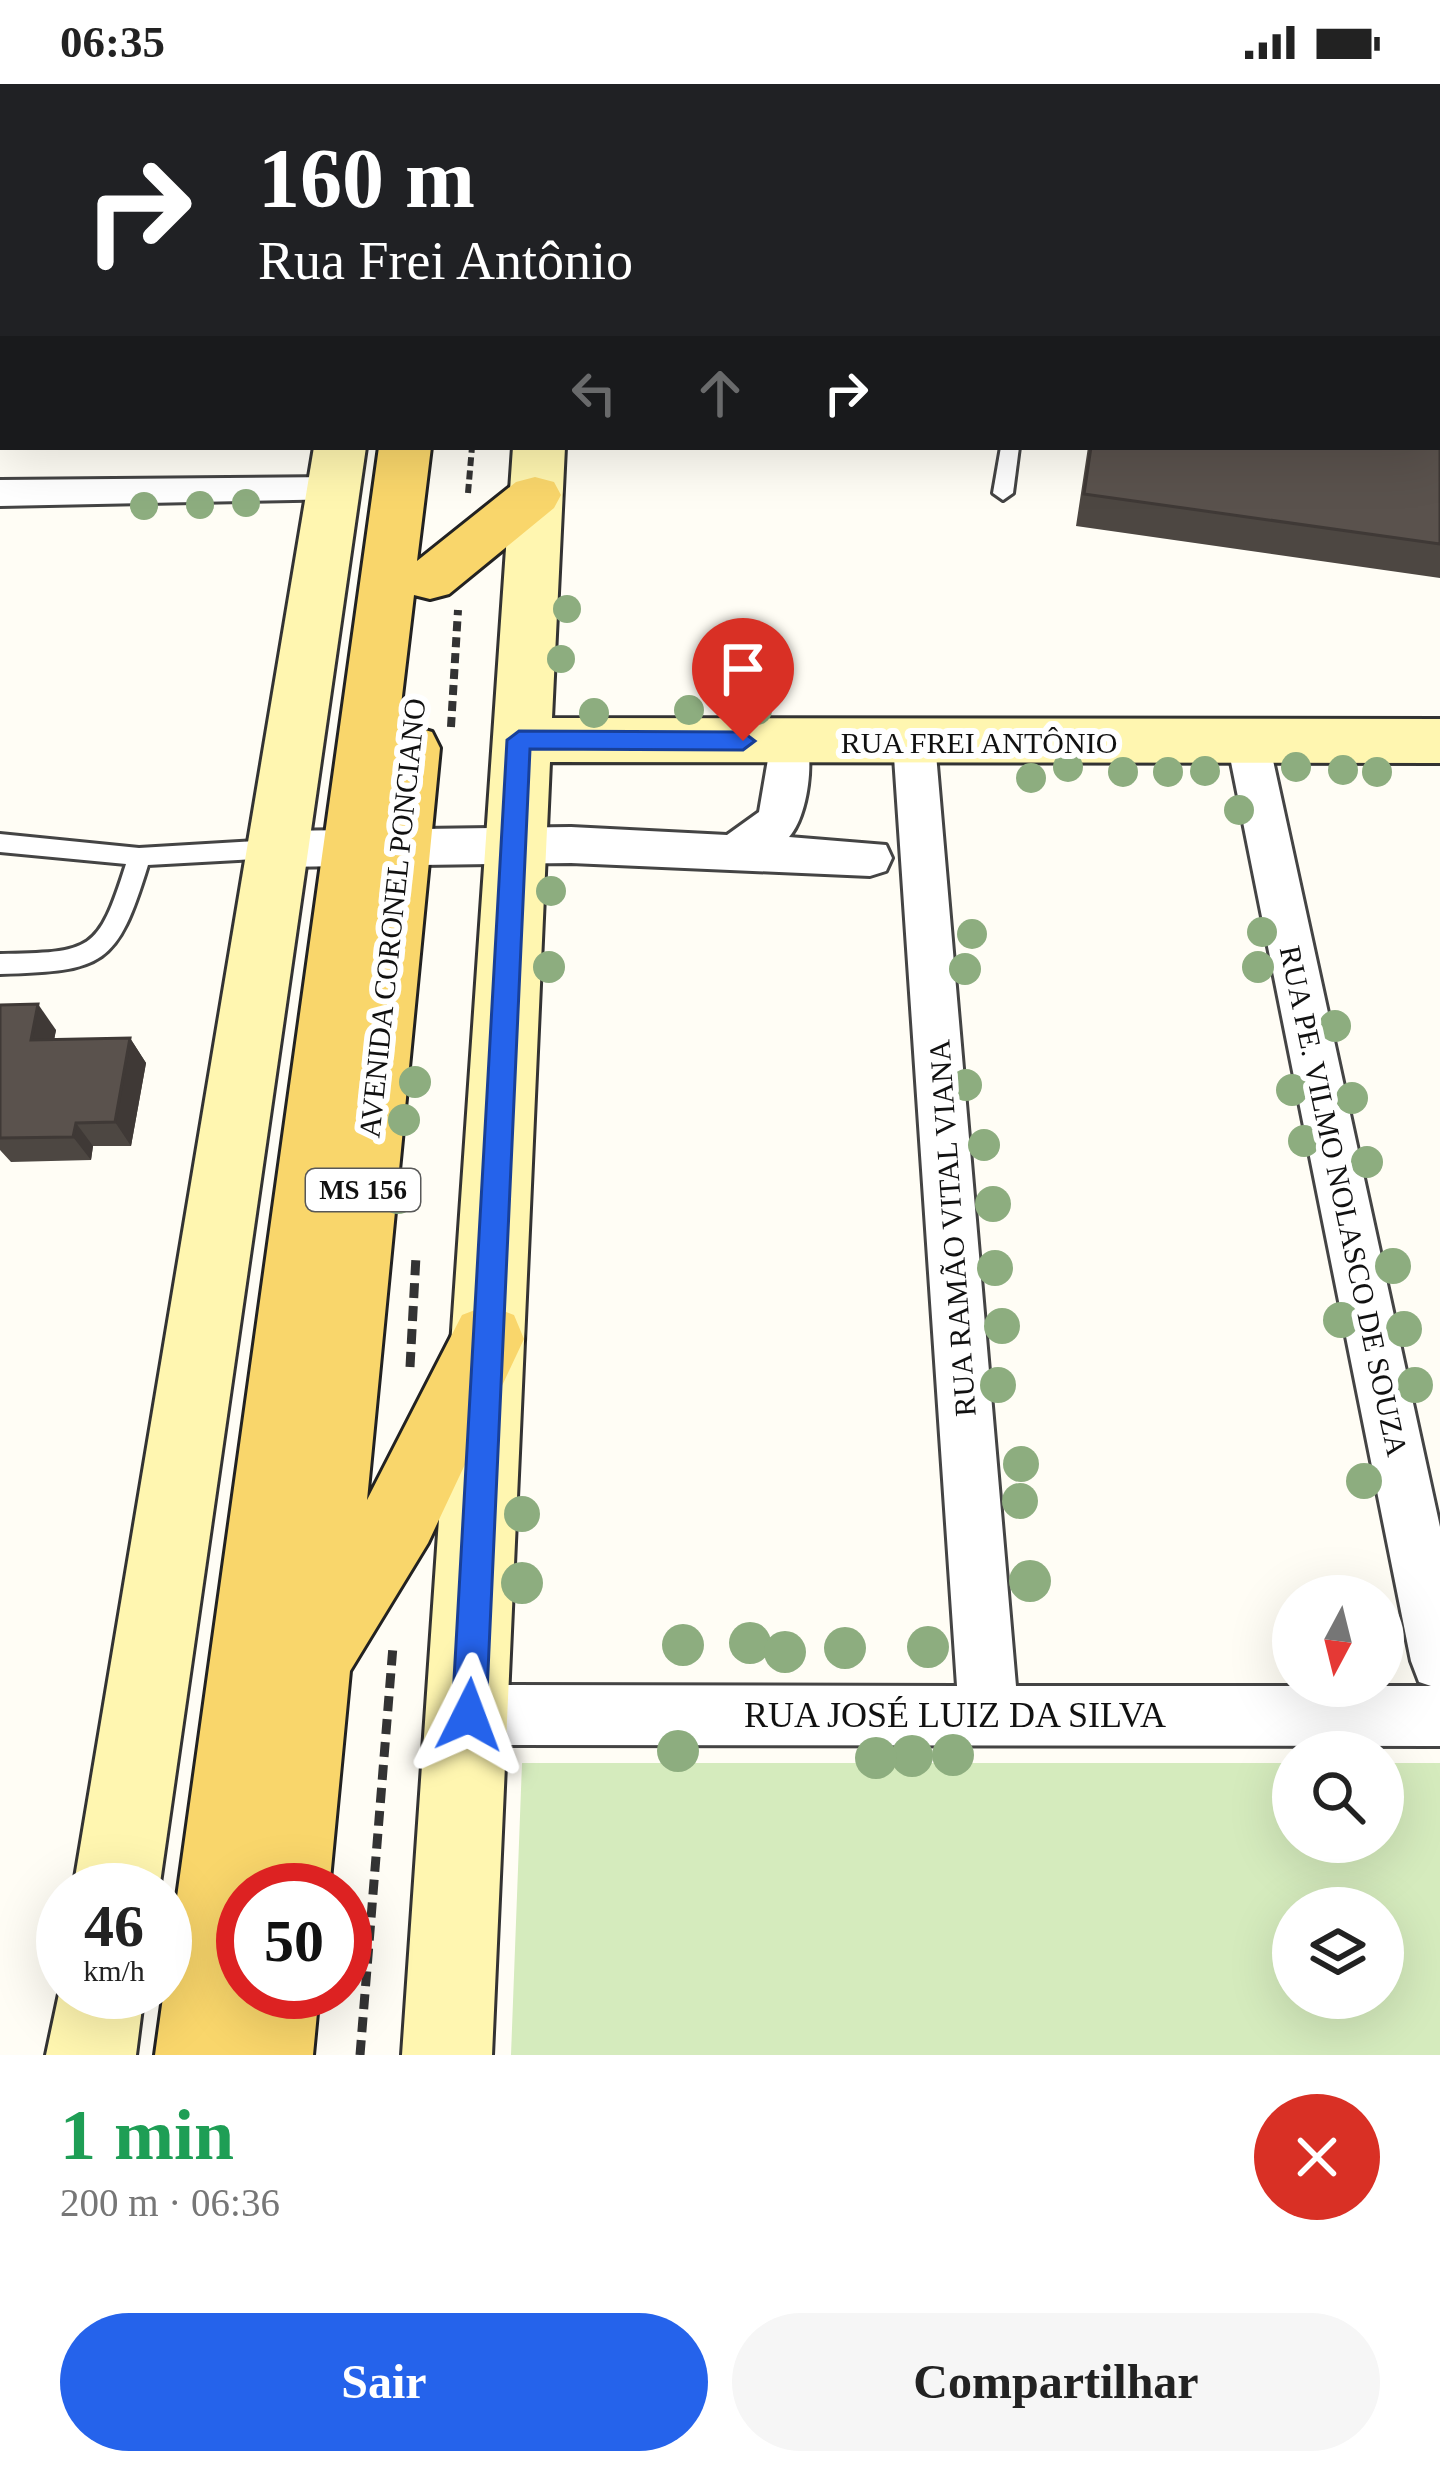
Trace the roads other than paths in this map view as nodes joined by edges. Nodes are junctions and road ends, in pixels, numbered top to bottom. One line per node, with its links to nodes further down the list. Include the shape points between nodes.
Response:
1 (405, 450): 9 (main road)
2 (444, 450): 8 (main road, AVENIDA CORONEL PONCIANO)
3 (1010, 450): 7 (lane)
4 (337, 469): 6 (street); 18 (main road)
5 (537, 471): 8 (main road); 10 (main road)
6 (0, 493)
7 (1003, 493)
8 (430, 580): 9 (main road, AVENIDA CORONEL PONCIANO)
9 (392, 720): 17 (main road)
10 (519, 740): 11 (main road, RUA FREI ANTÔNIO); 16 (main road)
11 (788, 741): 12 (main road, RUA FREI ANTÔNIO); 19 (street, via 780,818)
12 (914, 742): 13 (main road, RUA FREI ANTÔNIO); 27 (street, RUA RAMÃO VITAL VIANA)
13 (1248, 742): 14 (main road, RUA FREI ANTÔNIO); 25 (street, RUA PE. VILMO NOLASCO DE SOUZA)
14 (1440, 742)
15 (0, 843): 20 (lane)
16 (513, 845): 17 (street); 19 (street); 23 (main road)
17 (377, 847): 18 (street); 24 (main road, AVENIDA CORONEL PONCIANO / MS 156); 34 (main road)
18 (278, 849): 20 (lane); 29 (main road)
19 (732, 853): 21 (street)
20 (139, 856): 22 (lane, via 106,947 71,960)
21 (871, 858)
22 (0, 964)
23 (488, 1339): 24 (main road, via 401,1516); 26 (main road)
24 (311, 1661): 30 (main road, AVENIDA CORONEL PONCIANO / MS 156)
25 (1440, 1661)
26 (469, 1715): 27 (street, RUA JOSÉ LUIZ DA SILVA); 36 (main road)
27 (989, 1715): 28 (street, RUA JOSÉ LUIZ DA SILVA)
28 (1440, 1716)
29 (120, 1863)
30 (289, 1863)
31 (96, 2019): 33 (main road)
32 (271, 2019): 35 (main road)
33 (91, 2055)
34 (200, 2055)
35 (268, 2055)
36 (447, 2055)

